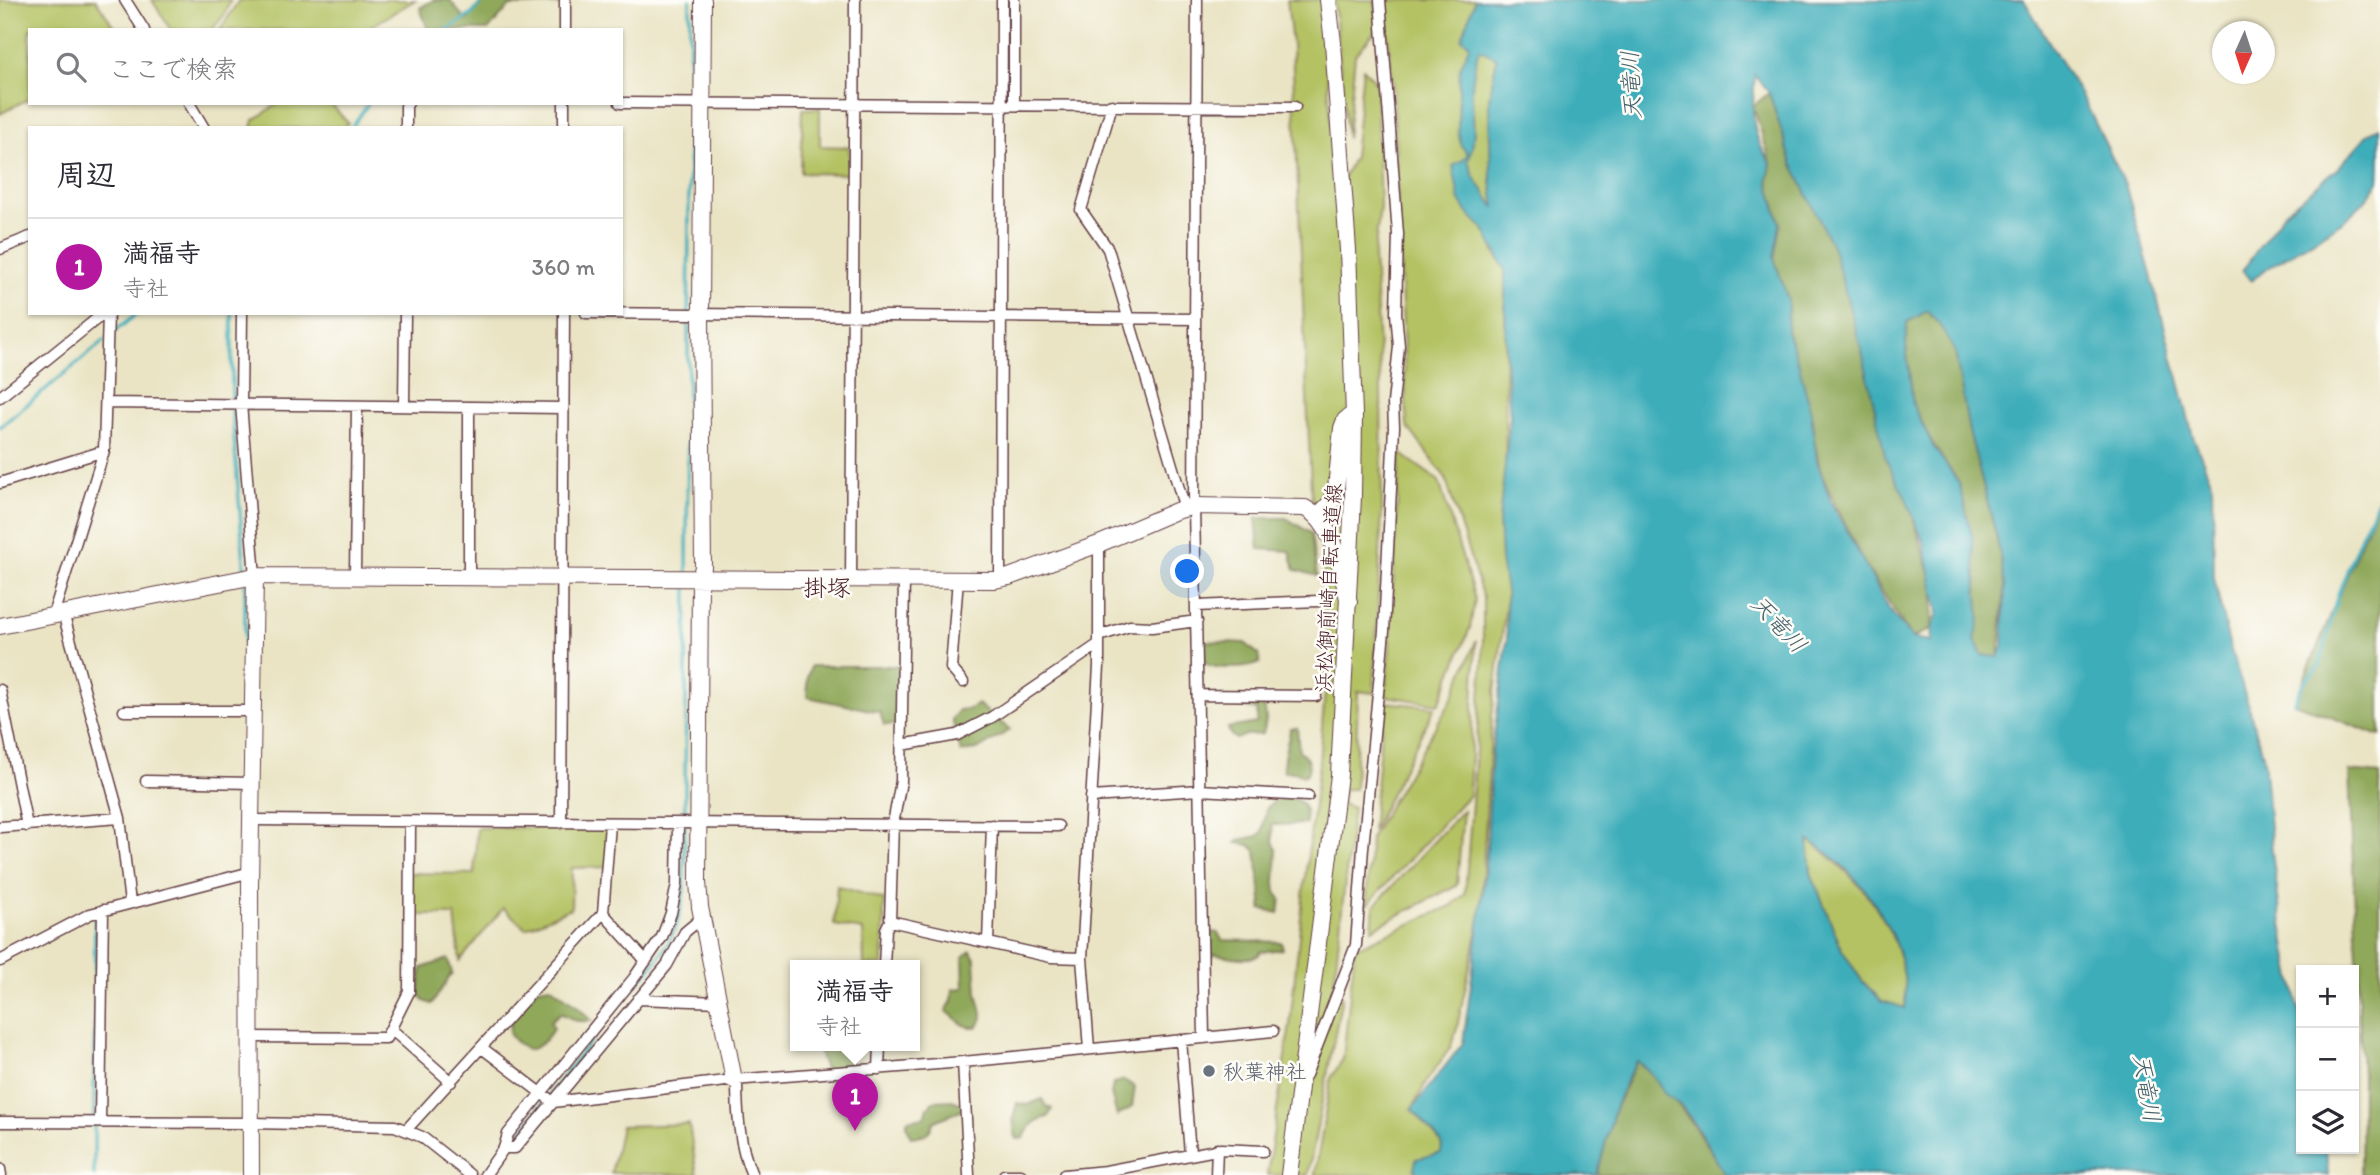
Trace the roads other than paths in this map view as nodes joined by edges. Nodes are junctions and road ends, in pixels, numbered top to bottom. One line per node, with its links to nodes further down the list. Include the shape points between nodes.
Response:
1 (125, 0): 10 (street)
2 (565, 0): 11 (street)
3 (703, 0): 16 (street)
4 (855, 0): 17 (street)
5 (1002, 0): 18 (street)
6 (1014, 0): 19 (street)
7 (1197, 0): 21 (street)
8 (1328, 0): 46 (street, 浜松御前崎自転車道線, via 1348,250)
9 (1380, 0): 117 (street, via 1398,234 1399,346 1384,631 1356,945)
10 (143, 28)
11 (565, 28)
12 (623, 103): 16 (street)
13 (190, 105): 23 (street)
14 (408, 105): 24 (street)
15 (564, 105): 25 (street)
16 (703, 105): 17 (street); 29 (street)
17 (854, 105): 18 (street); 35 (street)
18 (1001, 105): 19 (street); 36 (street)
19 (1014, 105): 20 (street)
20 (1112, 105): 21 (street); 37 (street, via 1081,209 1108,249)
21 (1196, 106): 22 (street); 38 (street)
22 (1294, 107)
23 (203, 126)
24 (406, 126)
25 (564, 126)
26 (28, 238): 27 (street)
27 (0, 249)
28 (623, 313): 29 (street)
29 (701, 314): 35 (street); 56 (street)
30 (103, 315): 39 (street)
31 (106, 315): 40 (street)
32 (243, 315): 41 (street)
33 (405, 315): 43 (street)
34 (564, 315): 45 (street)
35 (852, 315): 36 (street); 57 (street)
36 (1001, 317): 37 (street); 60 (street)
37 (1129, 318): 38 (street); 49 (street)
38 (1195, 319): 49 (street)
39 (0, 397)
40 (106, 403): 41 (street); 47 (street)
41 (242, 404): 42 (street); 52 (street)
42 (357, 406): 43 (street); 53 (street)
43 (404, 406): 44 (street)
44 (469, 407): 45 (street); 54 (street)
45 (563, 408): 55 (street)
46 (1354, 413): 50 (street, via 1342,428 1332,501); 62 (street, 浜松御前崎自転車道線)
47 (104, 451): 48 (street); 64 (street)
48 (0, 483)
49 (1189, 508): 50 (street, via 1306,508); 51 (street); 63 (street)
50 (1318, 516): 62 (street, via 1330,534)
51 (1099, 544): 60 (street); 67 (street)
52 (255, 576): 53 (street); 64 (street); 73 (street)
53 (355, 576): 54 (street)
54 (469, 576): 55 (street)
55 (563, 576): 56 (street); 83 (street)
56 (700, 579): 57 (street); 87 (street)
57 (850, 579): 58 (street)
58 (904, 579): 59 (street); 74 (street)
59 (958, 579): 60 (street); 68 (street, via 951,668)
60 (1000, 579)
61 (1319, 601): 63 (street)
62 (1349, 602): 117 (street, 浜松御前崎自転車道線, via 1339,775)
63 (1196, 606): 65 (street)
64 (58, 614): 66 (street); 80 (street)
65 (1197, 621): 67 (street, via 1130,626); 70 (street)
66 (0, 626)
67 (1099, 640): 74 (street, via 992,717 957,735); 79 (street)
68 (963, 682)
69 (0, 690): 89 (street)
70 (1198, 695): 71 (street); 77 (street)
71 (1316, 696)
72 (124, 711): 73 (street)
73 (254, 711): 76 (street)
74 (902, 745): 86 (street)
75 (146, 781): 76 (street)
76 (253, 783): 81 (street)
77 (1200, 790): 78 (street); 79 (street); 108 (street)
78 (1308, 796)
79 (1091, 797): 99 (street)
80 (120, 818): 89 (street); 93 (street)
81 (253, 820): 82 (street); 92 (street)
82 (410, 822): 83 (street); 105 (street, via 409,992)
83 (561, 823): 84 (street)
84 (610, 824): 85 (street); 95 (street)
85 (678, 824): 87 (street); 102 (street, via 677,884 671,913)
86 (893, 824): 87 (street); 88 (street); 97 (street)
87 (698, 825): 96 (street)
88 (992, 825): 90 (street); 98 (street)
89 (27, 826): 91 (street)
90 (1058, 826)
91 (0, 827)
92 (251, 872): 93 (street); 107 (street)
93 (130, 903): 94 (street)
94 (103, 909): 101 (street); 121 (street)
95 (603, 914): 102 (street); 110 (street)
96 (703, 917): 103 (street, via 685,932 667,965); 104 (street)
97 (890, 921): 98 (street); 100 (street)
98 (988, 943): 99 (street, via 1051,957)
99 (1082, 958): 111 (street)
100 (884, 960)
101 (0, 961)
102 (646, 961): 118 (street)
103 (638, 999): 104 (street); 119 (street)
104 (720, 1002): 115 (street)
105 (391, 1029): 107 (street, via 386,1038); 116 (street)
106 (1273, 1031): 108 (street)
107 (251, 1037): 122 (street)
108 (1204, 1038): 109 (street)
109 (1181, 1040): 111 (street); 127 (street)
110 (482, 1048): 116 (street); 118 (street)
111 (1089, 1049): 113 (street)
112 (880, 1051): 114 (street)
113 (963, 1062): 114 (street); 134 (street)
114 (879, 1069): 115 (street)
115 (735, 1080): 119 (street); 133 (street, via 744,1156)
116 (451, 1082): 123 (street)
117 (1300, 1091): 139 (street, 浜松御前崎自転車道線)
118 (540, 1093): 119 (street); 124 (street, via 508,1134)
119 (552, 1102): 124 (street, via 515,1148)
120 (0, 1122): 121 (street)
121 (100, 1122): 122 (street)
122 (251, 1123): 123 (street); 130 (street)
123 (407, 1129): 131 (street)
124 (504, 1148): 132 (street)
125 (1217, 1149): 126 (street); 127 (street); 138 (street)
126 (1263, 1151)
127 (1190, 1154): 137 (street)
128 (0, 1169): 129 (street)
129 (1, 1175)
130 (251, 1175)
131 (470, 1175)
132 (485, 1175)
133 (752, 1175)
134 (969, 1175)
135 (1004, 1175): 136 (street)
136 (1021, 1175)
137 (1064, 1175)
138 (1216, 1175)
139 (1289, 1175)

